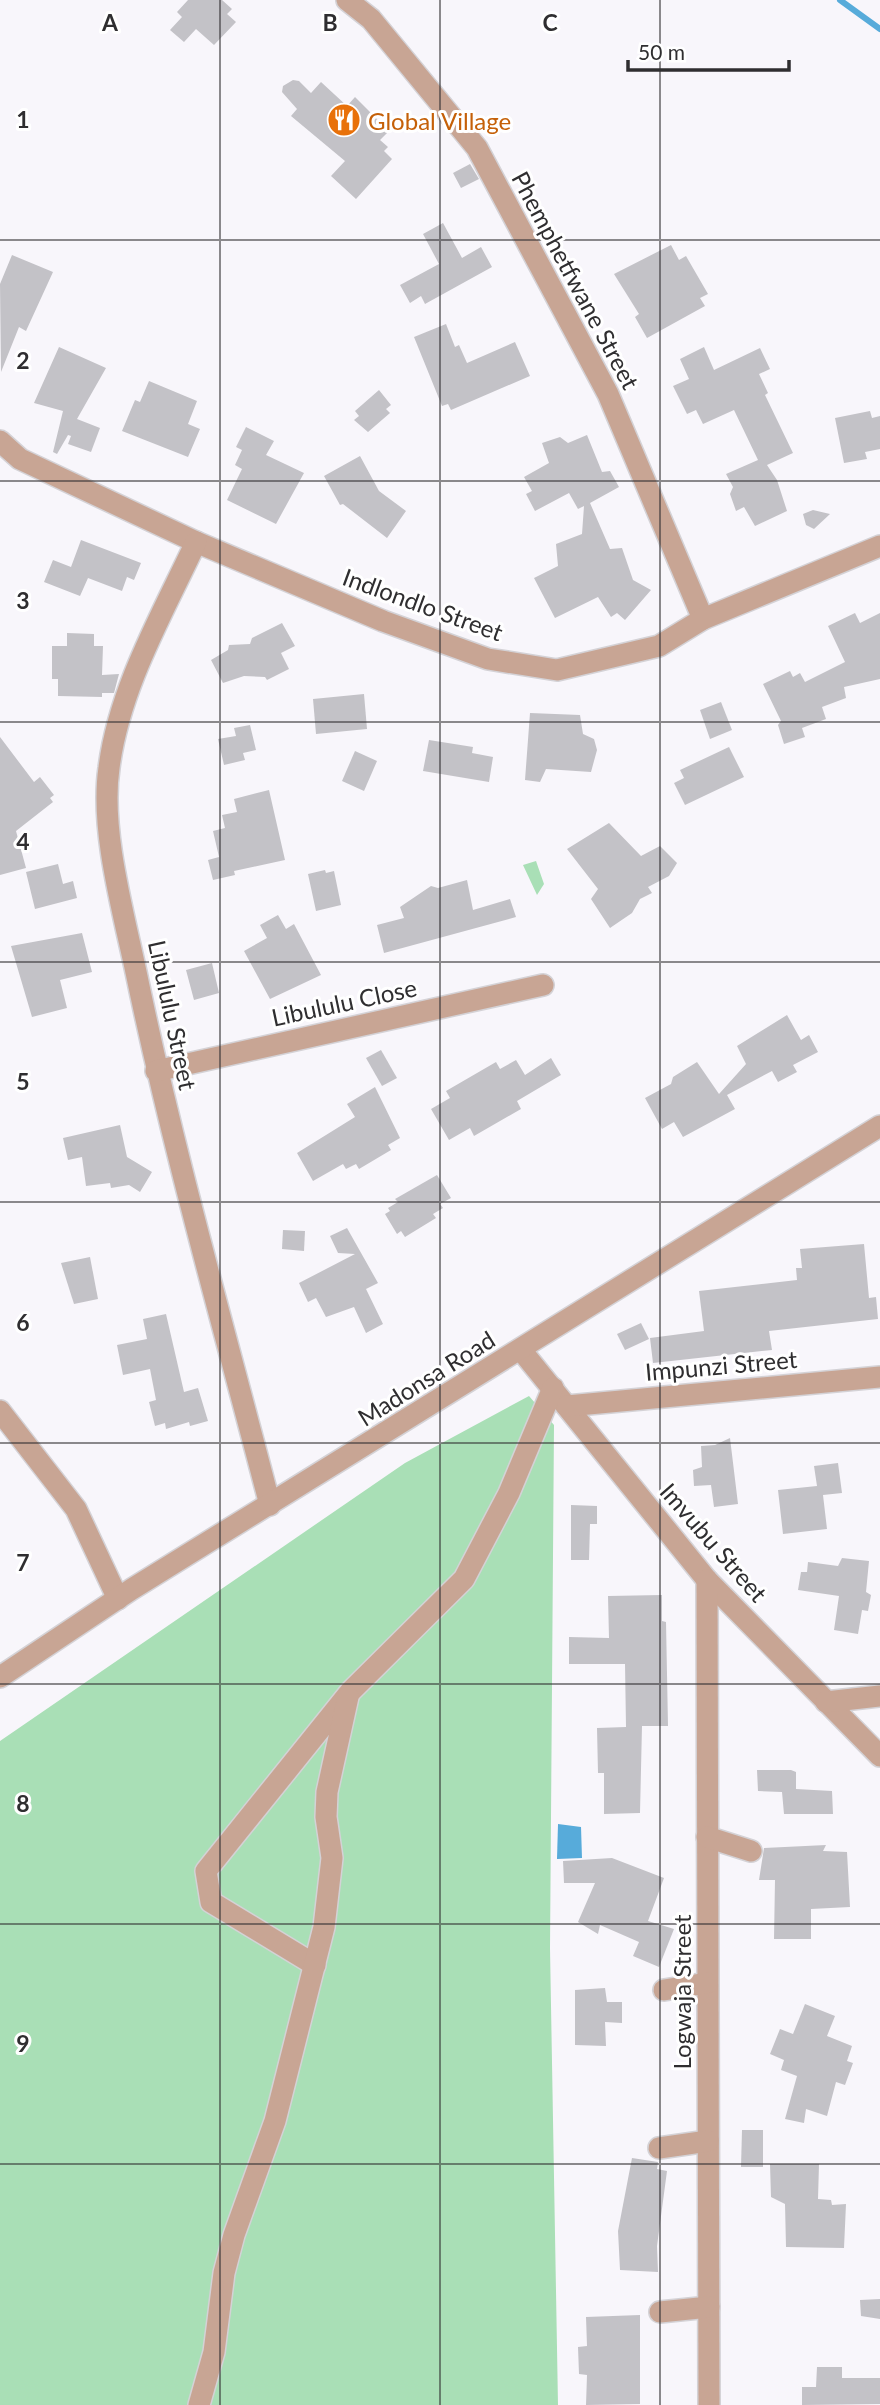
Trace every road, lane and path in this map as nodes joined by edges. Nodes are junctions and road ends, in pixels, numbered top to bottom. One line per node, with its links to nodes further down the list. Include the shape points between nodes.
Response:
1 (347, 0): 5 (street, Phemphetfwane Street, via 371,19 477,148 608,394)
2 (0, 441): 3 (street, Indlondlo Street, via 20,459)
3 (196, 542): 5 (street, Indlondlo Street, via 396,626 488,659 557,670 659,646); 7 (street, Libululu Street, via 146,648 114,737 108,772 115,871)
4 (880, 546): 5 (street, Indlondlo Street)
5 (703, 620)
6 (543, 985): 7 (street, Libululu Close)
7 (156, 1071): 14 (street, Libululu Street)
8 (880, 1126): 9 (street, Madonsa Road)
9 (521, 1350): 11 (street, Imvubu Street); 14 (street, Madonsa Road)
10 (880, 1377): 12 (street, Impunzi Street)
11 (553, 1388): 12 (street, Imvubu Street); 18 (street, via 509,1493 464,1579)
12 (567, 1406): 15 (street, Imvubu Street)
13 (0, 1411): 16 (street, via 76,1509)
14 (270, 1505): 16 (street, Madonsa Road)
15 (707, 1580): 20 (street, Imvubu Street); 22 (street, Logwaja Street)
16 (118, 1599): 17 (street, Madonsa Road)
17 (0, 1677)
18 (350, 1692): 24 (street, via 327,1792 332,1858); 24 (street, via 206,1871 211,1902)
19 (880, 1696): 20 (street)
20 (826, 1702): 21 (street, Imvubu Street)
21 (880, 1756)
22 (707, 1837): 23 (street); 25 (street, Logwaja Street)
23 (751, 1851)
24 (315, 1965): 31 (street, via 275,2121 234,2235 214,2352)
25 (707, 1983): 26 (street); 27 (street, Logwaja Street)
26 (664, 1990)
27 (708, 2141): 28 (street); 29 (street, Logwaja Street)
28 (659, 2148)
29 (709, 2307): 30 (street); 32 (street, Logwaja Street)
30 (660, 2312)
31 (199, 2405)
32 (709, 2405)

